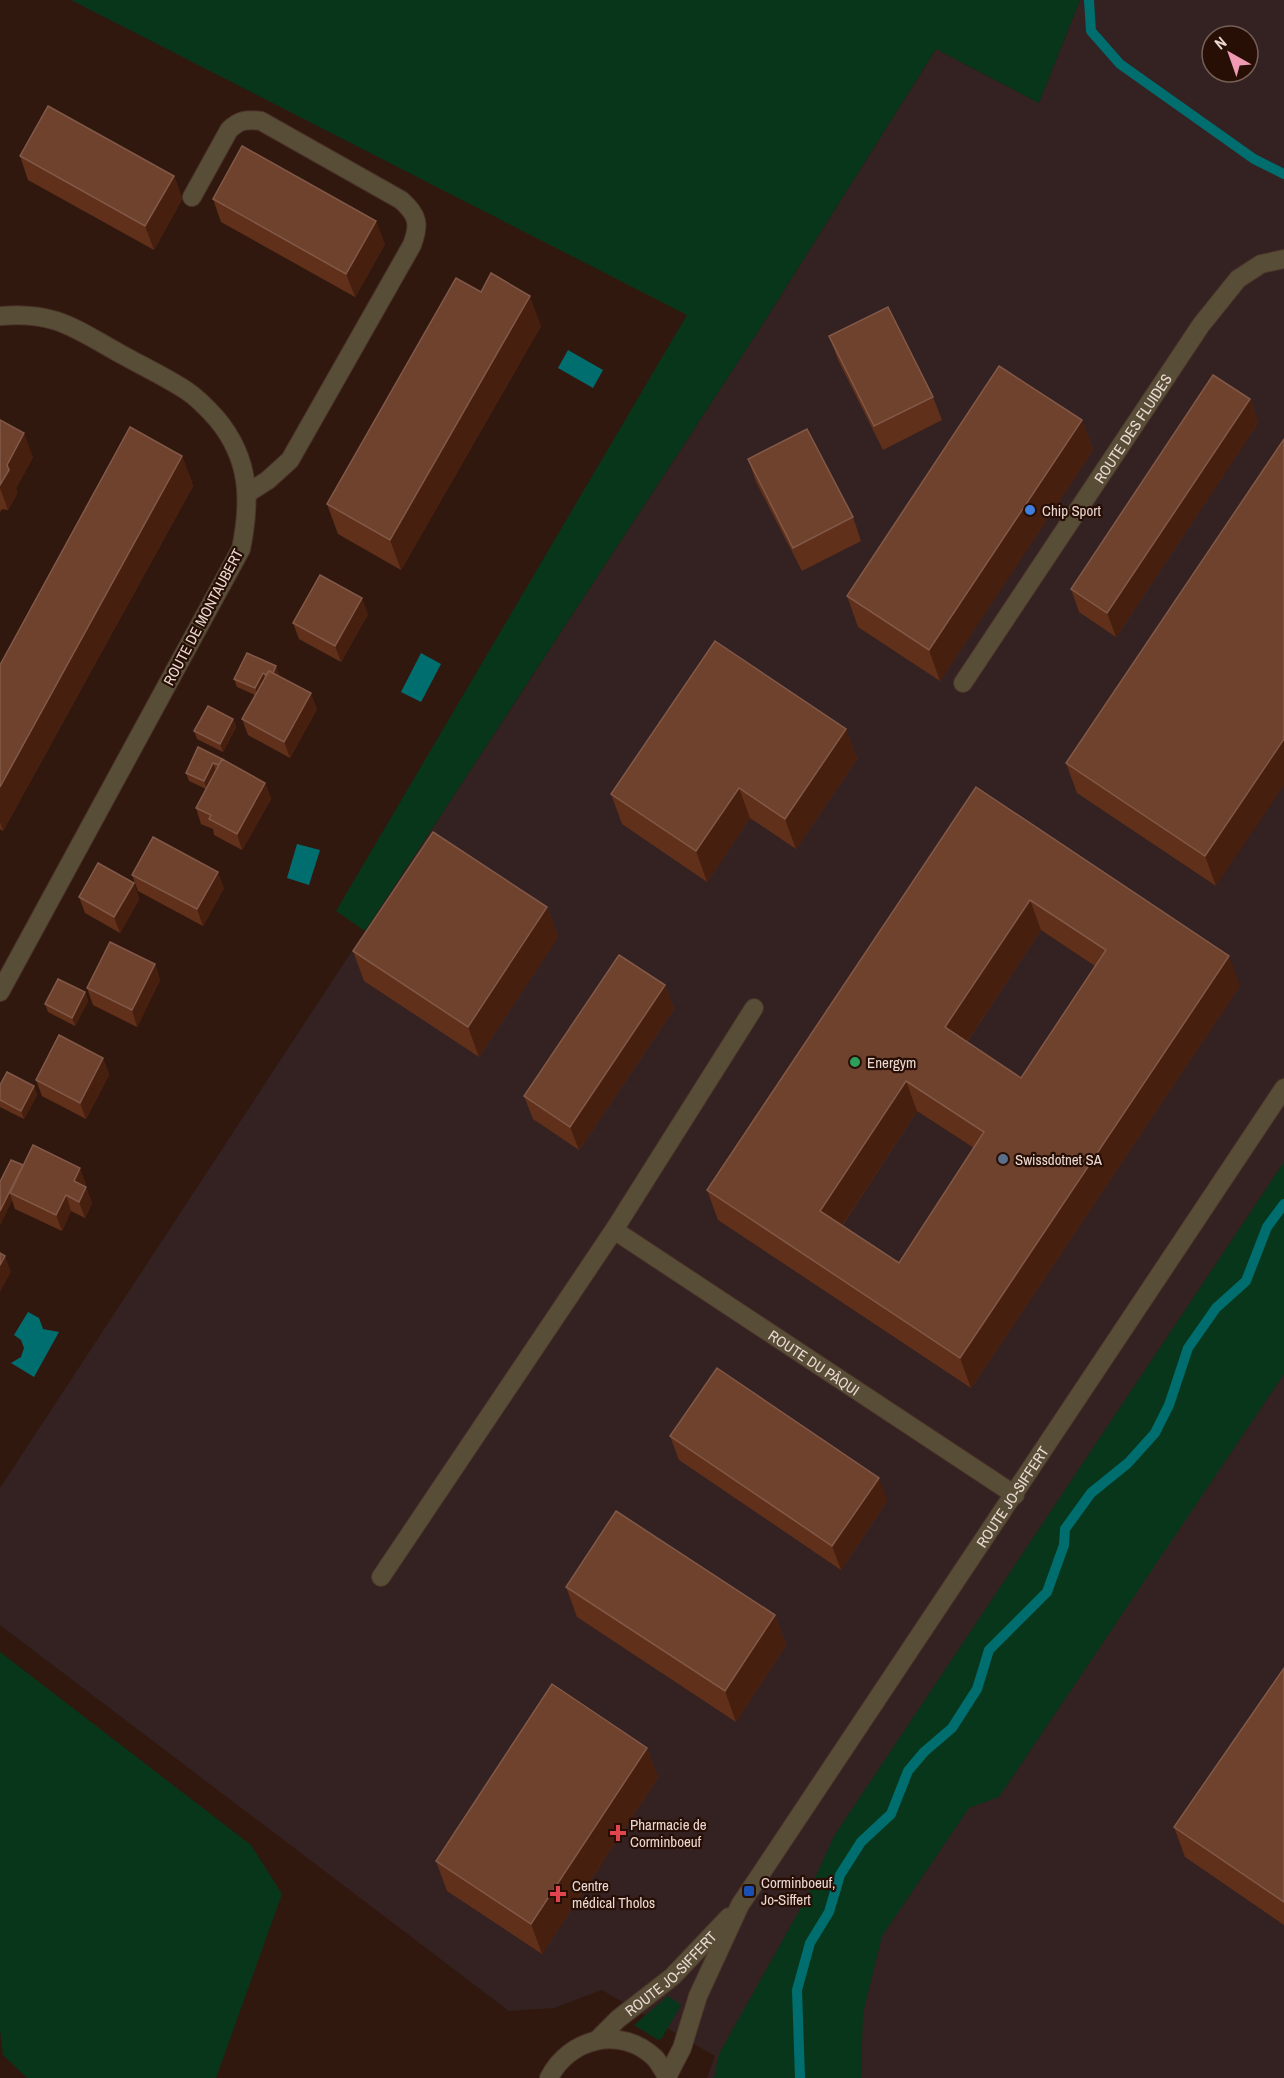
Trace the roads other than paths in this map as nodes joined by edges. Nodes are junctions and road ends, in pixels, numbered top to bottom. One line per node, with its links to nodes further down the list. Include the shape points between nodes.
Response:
1 (192, 197): 4 (street, via 229,130 249,119 261,121 401,200 417,220 412,245 290,460)
2 (1284, 259): 5 (street, ROUTE DES FLUIDES, via 1261,264 1238,279 1201,325)
3 (0, 316): 4 (street, ROUTE DE MONTAUBERT, via 49,317 187,391 213,414 231,439)
4 (248, 493): 6 (street, ROUTE DE MONTAUBERT, via 242,549)
5 (963, 683)
6 (0, 992)
7 (754, 1008): 9 (street)
8 (1284, 1088): 10 (street, ROUTE JO-SIFFERT)
9 (614, 1230): 10 (street, ROUTE DU PÂQUI); 11 (street)
10 (1015, 1495): 12 (street, ROUTE JO-SIFFERT)
11 (381, 1577)
12 (740, 1905): 13 (street, ROUTE JO-SIFFERT, via 672,1977); 15 (street, ROUTE JO-SIFFERT, via 698,1996)
13 (598, 2039): 14 (street, via 566,2054); 15 (street, via 622,2040 638,2046 655,2059)
14 (549, 2078)
15 (668, 2078)

